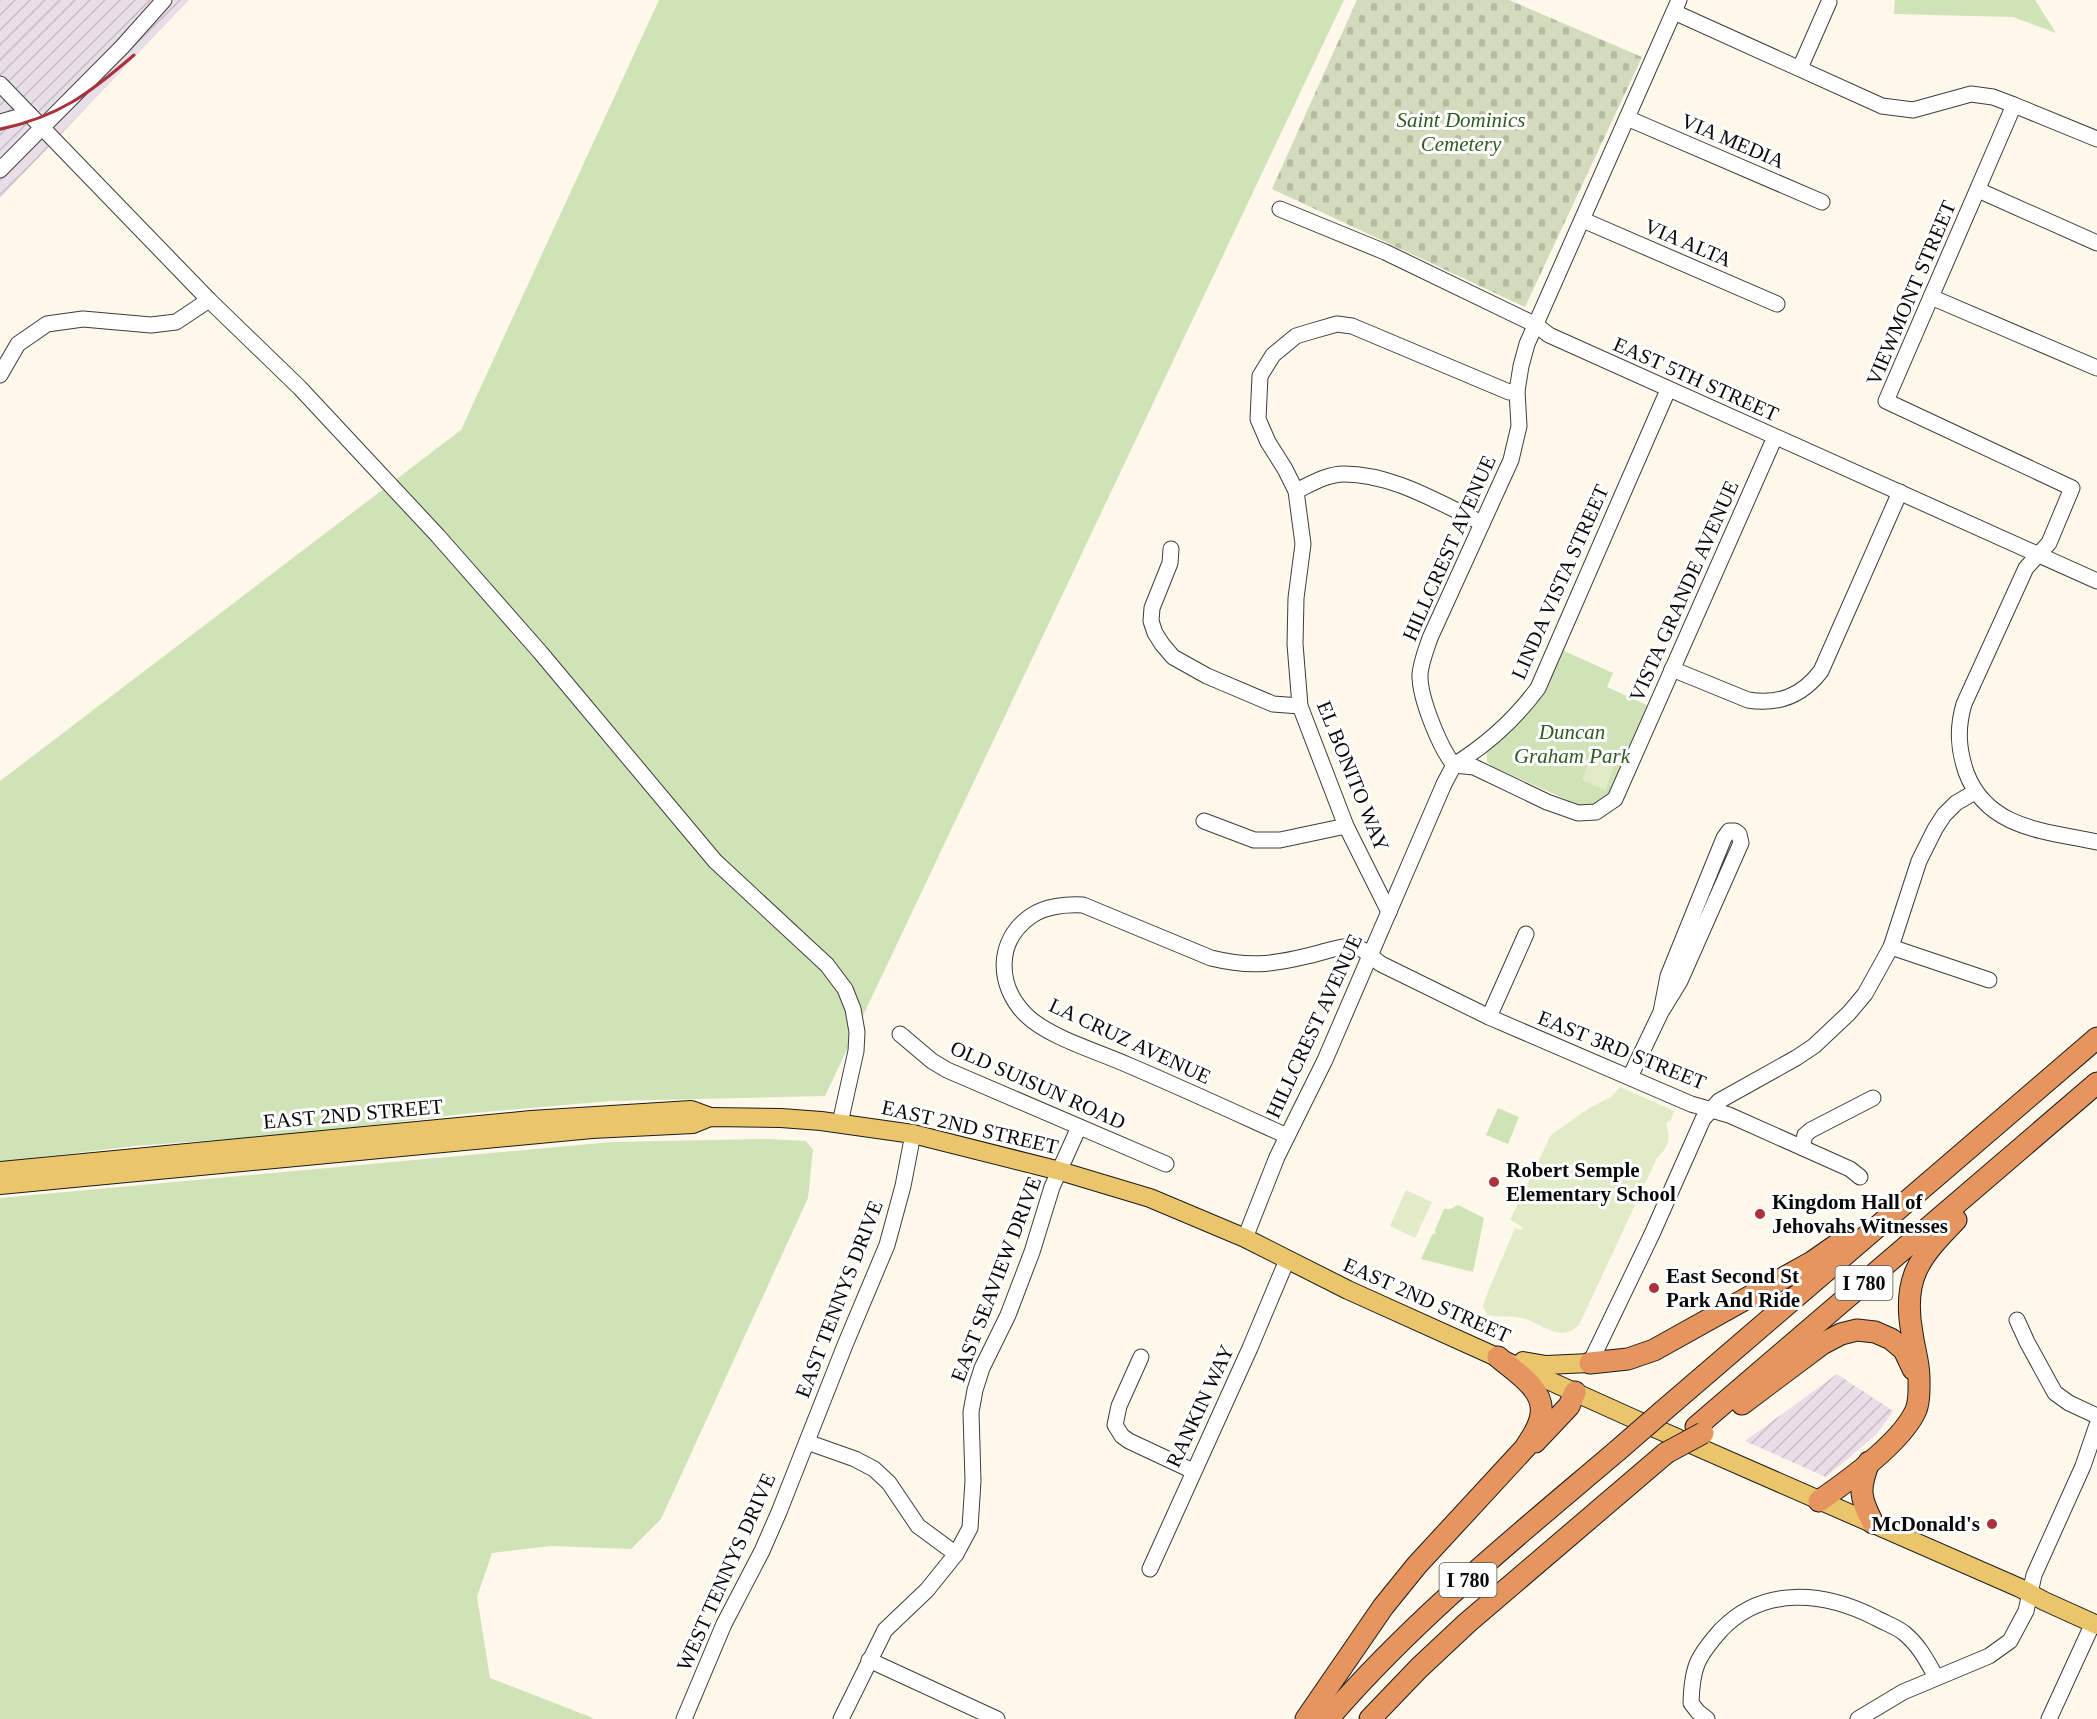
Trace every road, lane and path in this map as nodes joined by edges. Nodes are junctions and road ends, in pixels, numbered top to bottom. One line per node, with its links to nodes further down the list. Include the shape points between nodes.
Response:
1 (165, 0): 10 (street)
2 (1829, 2): 4 (street)
3 (1677, 6): 4 (street); 8 (street, HILLCREST AVENUE)
4 (1800, 68): 6 (street, via 1882,106 1913,110 1971,94)
5 (0, 84): 7 (street)
6 (2014, 105): 11 (street); 13 (street, VIEWMONT STREET)
7 (29, 114): 9 (street); 10 (street)
8 (1627, 118): 14 (street, VIA MEDIA); 16 (street, HILLCREST AVENUE)
9 (0, 122)
10 (42, 128): 12 (street); 19 (street)
11 (2097, 139)
12 (0, 170)
13 (1978, 190): 17 (street); 18 (street, VIEWMONT STREET)
14 (1822, 202)
15 (1280, 209): 21 (street, EAST 5TH STREET, via 1385,252)
16 (1582, 220): 20 (street, VIA ALTA); 21 (street, HILLCREST AVENUE)
17 (2097, 243)
18 (1931, 297): 22 (street); 31 (street, VIEWMONT STREET, via 1886,401 2072,488 2049,543)
19 (209, 300): 23 (street, via 176,322 151,325 83,319 47,324 18,344); 58 (street, via 300,388 462,562 715,861 827,965 845,989 857,1032)
20 (1777, 303)
21 (1536, 325): 24 (street, EAST 5TH STREET, via 1549,335); 25 (street, HILLCREST AVENUE, via 1521,366)
22 (2097, 368)
23 (0, 375)
24 (1668, 390): 26 (street, EAST 5TH STREET); 35 (street, LINDA VISTA STREET, via 1538,688 1521,710)
25 (1517, 391): 27 (street, EL BONITO WAY, via 1509,392 1352,326 1337,324 1296,336 1273,355 1260,376 1258,419); 29 (street, HILLCREST AVENUE, via 1519,426 1515,447)
26 (1775, 437): 28 (street, EAST 5TH STREET); 33 (street, VISTA GRANDE AVENUE)
27 (1296, 491): 29 (street, via 1330,476 1370,477 1400,485); 34 (street, EL BONITO WAY, via 1302,544 1295,644)
28 (1900, 492): 31 (street, EAST 5TH STREET); 33 (street, via 1821,671 1806,688 1789,698 1759,702)
29 (1482, 523): 35 (street, HILLCREST AVENUE, via 1430,638 1420,676 1425,701 1446,755)
30 (1171, 549): 34 (street, via 1170,563 1152,608 1151,621 1162,644 1173,657 1206,676 1273,704)
31 (2039, 555): 32 (street, EAST 5TH STREET); 36 (street, VIEWMONT STREET, via 2026,568 1964,704 1958,740)
32 (2097, 581)
33 (1672, 669): 35 (street, VISTA GRANDE AVENUE, via 1615,799 1596,812 1578,813 1474,767)
34 (1300, 706): 38 (street, EL BONITO WAY)
35 (1454, 765): 40 (street, HILLCREST AVENUE)
36 (1975, 792): 39 (street, via 1998,814 2018,824); 42 (street, via 1956,803 1935,829 1919,861)
37 (1204, 821): 38 (street, via 1254,840 1280,840)
38 (1346, 826): 40 (street, EL BONITO WAY)
39 (2097, 842)
40 (1389, 912): 43 (street, HILLCREST AVENUE)
41 (1526, 934): 46 (street)
42 (1891, 946): 44 (street); 56 (street, via 1865,994 1833,1029 1796,1058)
43 (1371, 956): 46 (street, EAST 3RD STREET); 61 (street, HILLCREST AVENUE); 61 (street, LA CRUZ AVENUE, via 1346,946 1267,964 1230,963 1083,904 1053,907 1032,915 1008,946 1002,966 1006,986 1028,1017 1053,1033)
44 (1989, 980)
45 (1661, 1012): 45 (street, via 1680,981 1741,843 1735,831 1729,831 1724,838 1668,976); 50 (street)
46 (1489, 1017): 50 (street, EAST 3RD STREET)
47 (2097, 1025): 53 (highway)
48 (900, 1034): 59 (street, OLD SUISUN ROAD, via 947,1070)
49 (2097, 1038): 53 (highway, I 780)
50 (1630, 1077): 56 (street, EAST 3RD STREET)
51 (2097, 1083): 55 (highway, I 780)
52 (2097, 1091): 55 (highway)
53 (2029, 1096): 68 (highway, I 780)
54 (1873, 1098): 63 (street, via 1811,1130)
55 (2070, 1107): 62 (highway, I 780)
56 (1711, 1109): 63 (street, EAST 3RD STREET); 75 (street)
57 (710, 1117): 58 (main road, EAST 2ND STREET); 66 (main road, EAST 2ND STREET, via 692,1110 542,1119); 69 (main road, EAST 2ND STREET, via 693,1124 592,1129)
58 (840, 1123): 60 (main road, EAST 2ND STREET)
59 (1080, 1126): 64 (street, OLD SUISUN ROAD); 65 (street, EAST SEAVIEW DRIVE)
60 (913, 1134): 65 (main road, EAST 2ND STREET); 81 (street, EAST TENNYS DRIVE, via 887,1245)
61 (1287, 1136): 70 (street, HILLCREST AVENUE)
62 (2032, 1138): 76 (highway, via 2010,1168 1933,1243 1918,1263 1908,1308); 80 (highway, I 780)
63 (1802, 1147): 67 (street, EAST 3RD STREET)
64 (1166, 1164)
65 (1060, 1170): 70 (main road, EAST 2ND STREET, via 1150,1198); 87 (street, EAST SEAVIEW DRIVE, via 1012,1304 975,1390 971,1412 970,1528)
66 (0, 1171)
67 (1860, 1177)
68 (1927, 1184): 75 (highway, via 1812,1262 1654,1350 1628,1359); 97 (highway, I 780, bridge, via 1412,1630)
69 (0, 1185)
70 (1245, 1238): 71 (main road, EAST 2ND STREET)
71 (1287, 1260): 74 (main road, EAST 2ND STREET); 84 (street, RANKIN WAY)
72 (2017, 1320): 78 (street, via 2055,1393)
73 (1141, 1357): 84 (street, via 1119,1406 1115,1425 1129,1441)
74 (1498, 1357): 75 (main road, via 1546,1365); 77 (main road, EAST 2ND STREET); 82 (highway, via 1527,1383 1540,1402 1537,1427)
75 (1590, 1363): 77 (main road)
76 (1919, 1379): 80 (highway, via 1904,1350 1891,1339 1857,1330 1822,1344); 83 (highway, via 1919,1399 1908,1424)
77 (1575, 1392): 82 (highway, via 1569,1406); 85 (main road, EAST 2ND STREET)
78 (2097, 1416)
79 (2097, 1425): 89 (street)
80 (1699, 1430): 98 (highway, I 780, bridge, via 1666,1453 1467,1623)
81 (807, 1442): 87 (street, via 874,1469 889,1483 918,1526); 93 (street, WEST TENNYS DRIVE, via 762,1551 724,1624)
82 (1525, 1448): 96 (highway, via 1383,1607)
83 (1870, 1461): 85 (highway); 86 (highway, via 1861,1492)
84 (1193, 1471): 88 (street, RANKIN WAY)
85 (1820, 1501): 86 (main road, EAST 2ND STREET)
86 (1873, 1523): 89 (main road, EAST 2ND STREET)
87 (956, 1554): 91 (street, EAST SEAVIEW DRIVE, via 927,1590 885,1630)
88 (1150, 1569)
89 (2030, 1593): 90 (main road, EAST 2ND STREET); 92 (street, via 2026,1611 2010,1641 1989,1656)
90 (2095, 1624): 101 (street)
91 (869, 1660): 94 (street, EAST SEAVIEW DRIVE); 95 (street)
92 (1936, 1677): 99 (street, via 1919,1648 1903,1632 1867,1613 1832,1600 1775,1599 1734,1617 1707,1646 1695,1666 1691,1703); 100 (street)
93 (684, 1719)
94 (841, 1719)
95 (997, 1719)
96 (1306, 1719)
97 (1328, 1719)
98 (1370, 1719)
99 (1707, 1719)
100 (1858, 1719)
101 (2049, 1719)

